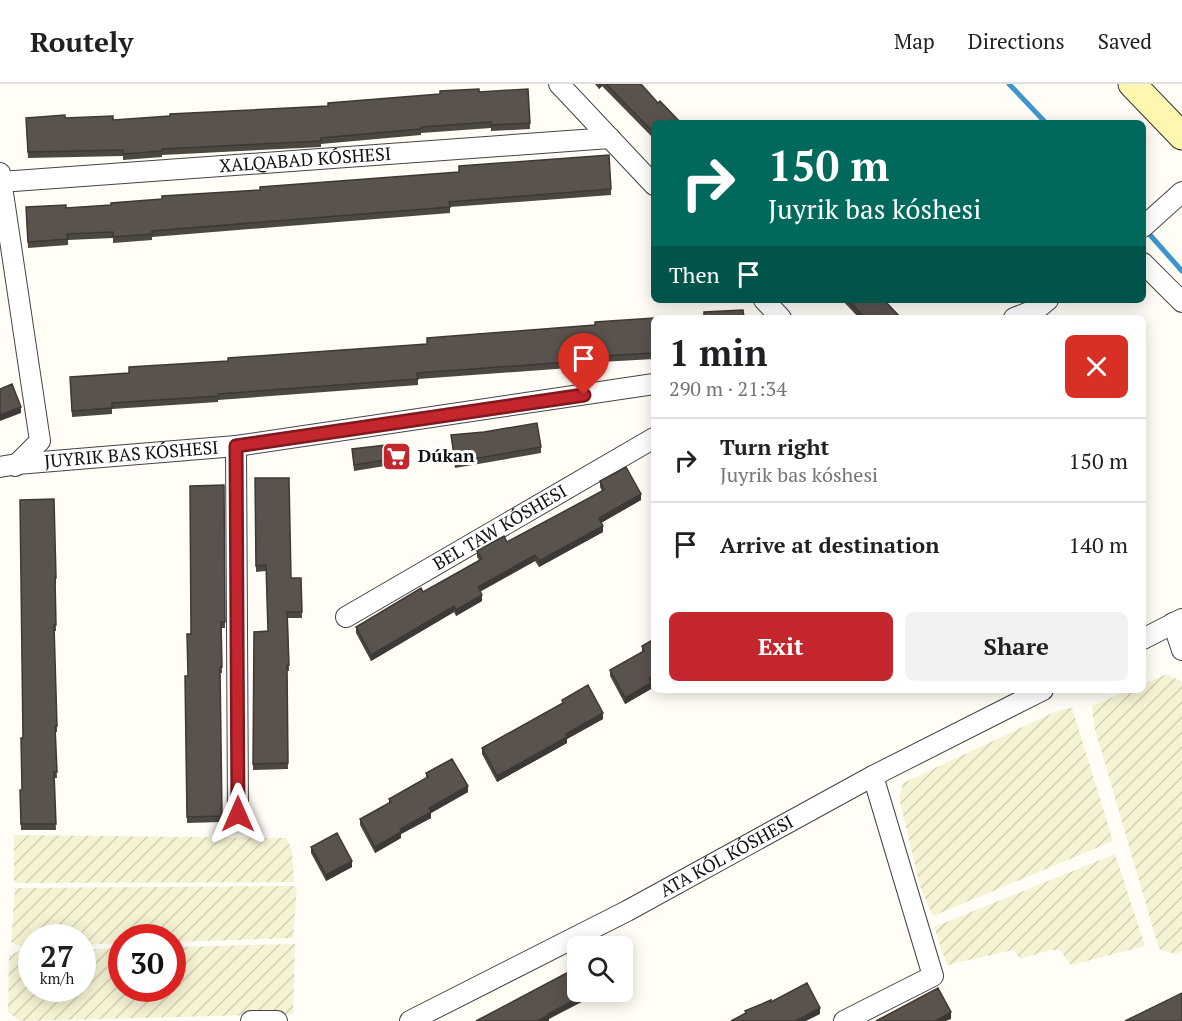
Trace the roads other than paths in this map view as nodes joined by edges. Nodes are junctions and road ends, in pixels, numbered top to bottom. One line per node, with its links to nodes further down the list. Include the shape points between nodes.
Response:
1 (559, 84): 4 (street)
2 (1132, 84): 3 (main road)
3 (1182, 136)
4 (610, 138): 5 (street, XALQABAD KÓSHESI); 6 (street)
5 (1, 179): 18 (street, via 40,441)
6 (651, 182)
7 (1182, 192): 8 (street)
8 (1146, 224)
9 (1146, 266): 10 (street)
10 (1182, 302)
11 (767, 303): 13 (street)
12 (1044, 303): 14 (street)
13 (778, 315)
14 (1022, 315)
15 (651, 384): 17 (street, JUYRIK BAS KÓSHESI)
16 (651, 440): 20 (street, BEL TAW KÓSHESI)
17 (236, 446): 18 (street, JUYRIK BAS KÓSHESI); 26 (street)
18 (9, 466): 19 (street)
19 (0, 481)
20 (346, 617)
21 (1178, 621): 22 (street); 23 (street)
22 (1146, 637)
23 (1182, 650)
24 (1036, 693): 25 (street, ATA KÓL KÓSHESI)
25 (873, 776): 29 (street, ATA KÓL KÓSHESI, via 627,911); 30 (street, via 933,976)
26 (238, 814)
27 (251, 1021): 28 (street)
28 (277, 1021)
29 (410, 1021)
30 (844, 1021)

